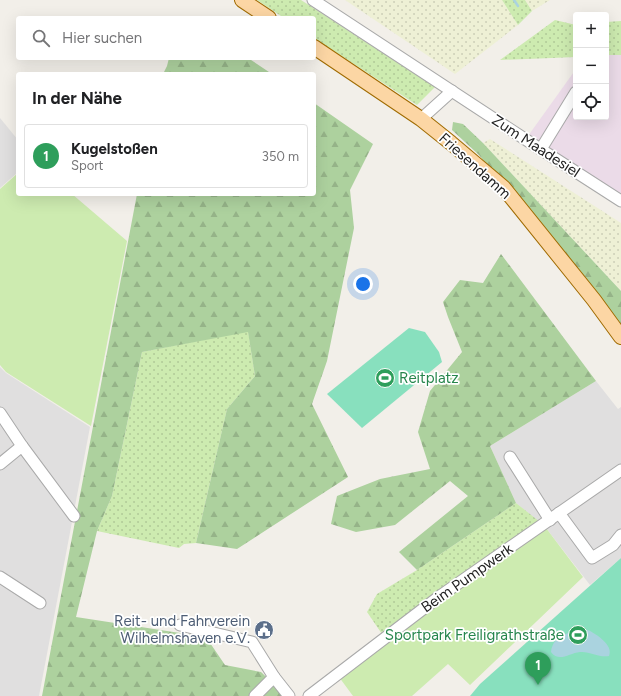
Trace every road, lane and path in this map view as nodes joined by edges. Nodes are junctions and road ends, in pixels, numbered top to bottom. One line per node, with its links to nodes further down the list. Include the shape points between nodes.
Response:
1 (242, 0): 3 (main road)
2 (313, 0): 5 (street, Zum Maadesiel)
3 (267, 16)
4 (316, 48): 7 (main road, Friesendamm)
5 (452, 91): 7 (street); 8 (street, Zum Maadesiel)
6 (573, 97): 8 (street)
7 (421, 119): 10 (main road, Friesendamm, via 502,187)
8 (541, 150): 9 (street, Zum Maadesiel)
9 (621, 201)
10 (621, 337)
11 (0, 413): 12 (street)
12 (22, 446): 14 (street); 16 (street)
13 (510, 458): 17 (street)
14 (0, 464)
15 (619, 475): 17 (street, Beim Pumpwerk)
16 (74, 516)
17 (555, 516): 18 (street, via 592,558 613,545); 25 (street, Beim Pumpwerk, via 440,596)
18 (621, 535)
19 (0, 577): 20 (street)
20 (40, 602)
21 (180, 625): 22 (street, via 252,642)
22 (274, 677): 23 (street); 24 (street)
23 (255, 696)
24 (289, 696)
25 (309, 696)

